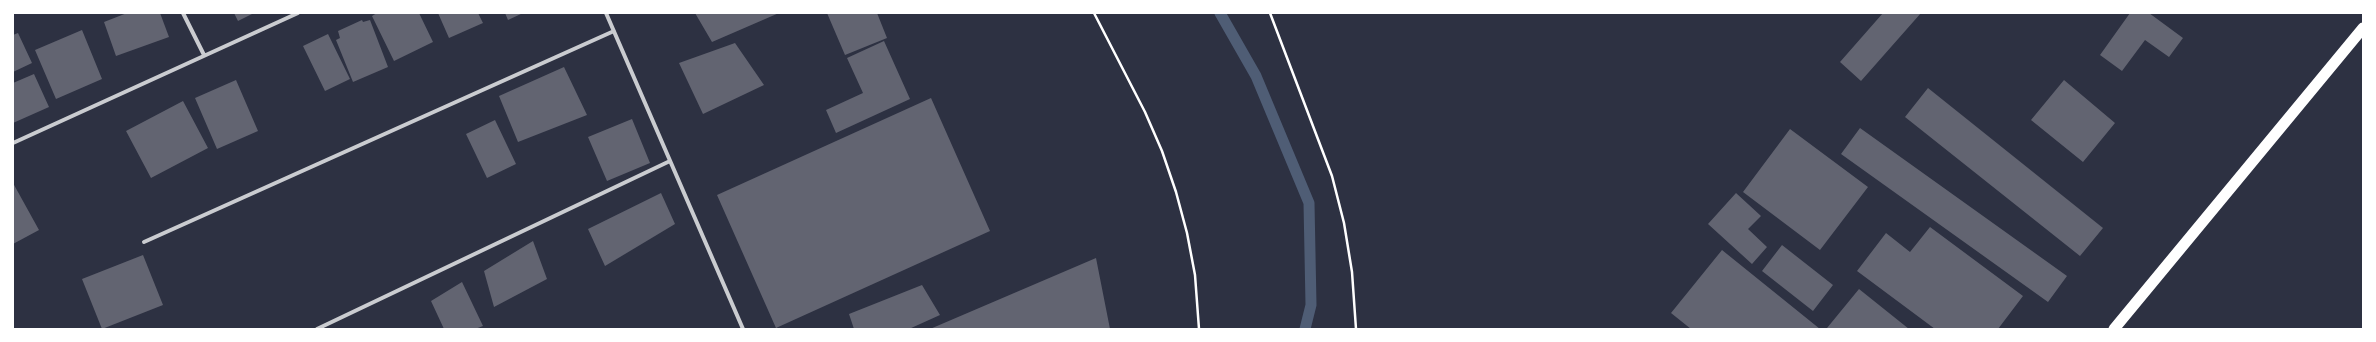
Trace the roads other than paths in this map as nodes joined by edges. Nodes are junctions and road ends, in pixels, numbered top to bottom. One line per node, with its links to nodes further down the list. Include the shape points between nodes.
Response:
1 (183, 13): 6 (street)
2 (298, 13): 6 (street)
3 (606, 13): 5 (street)
4 (2363, 28): 12 (highway)
5 (614, 30): 8 (street); 9 (street)
6 (204, 55): 7 (street)
7 (13, 143)
8 (670, 161): 10 (street); 11 (street)
9 (144, 242)
10 (317, 329)
11 (743, 329)
12 (2114, 329)

